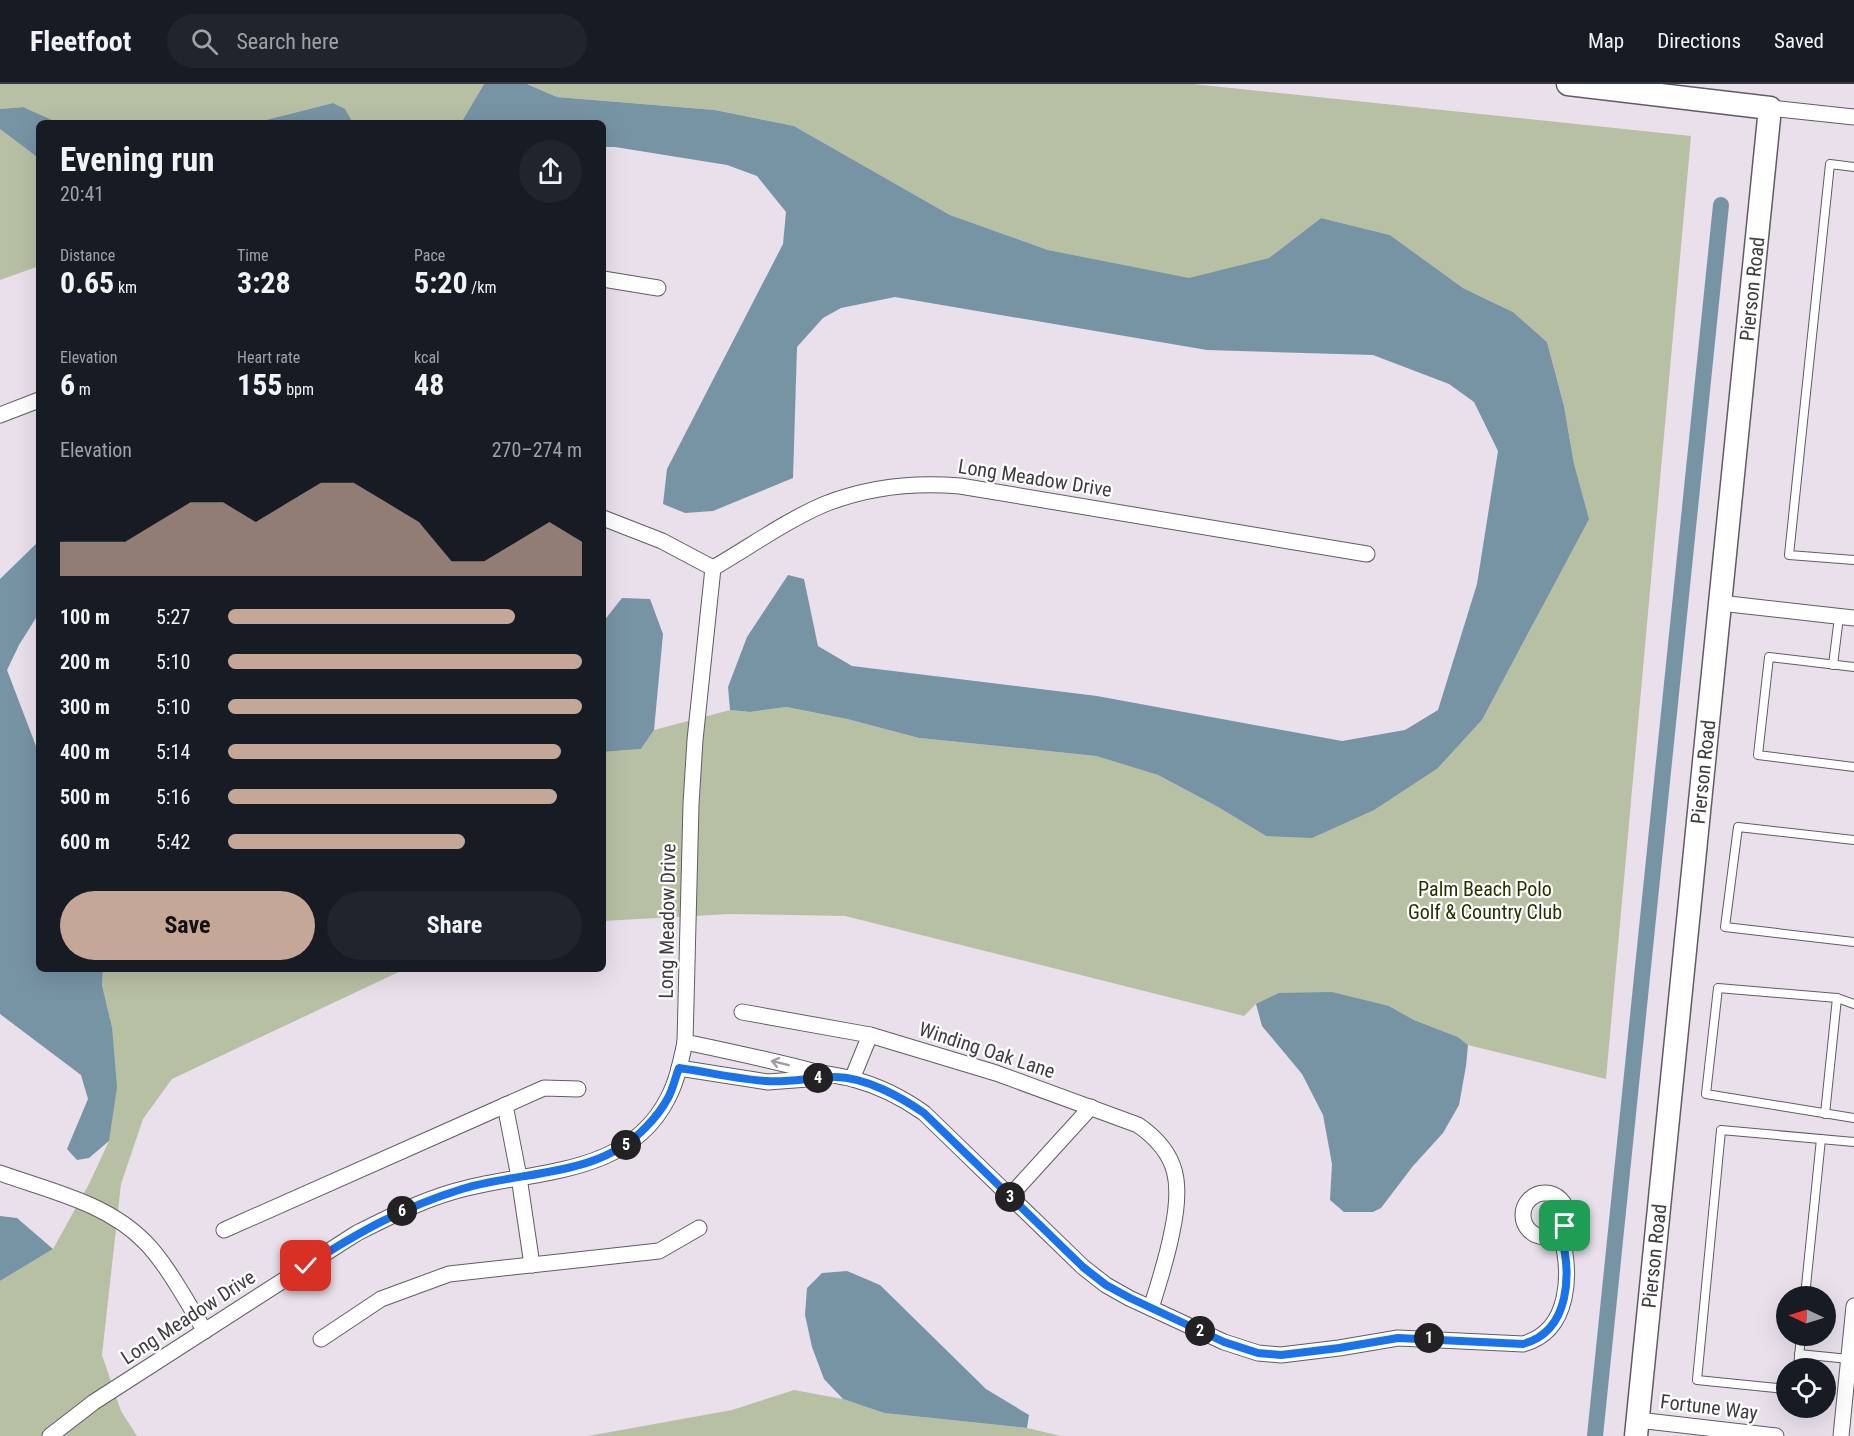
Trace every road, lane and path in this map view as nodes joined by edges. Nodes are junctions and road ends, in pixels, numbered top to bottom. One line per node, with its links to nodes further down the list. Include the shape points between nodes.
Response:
1 (1568, 84): 2 (street)
2 (1770, 108): 3 (street); 13 (street, Pierson Road)
3 (1854, 117)
4 (1854, 167): 11 (lane, via 1830,164 1789,555)
5 (606, 279): 6 (street)
6 (658, 288)
7 (36, 401): 8 (street)
8 (0, 416)
9 (606, 519): 12 (street, via 662,541)
10 (1367, 554): 12 (street, Long Meadow Drive, via 960,486 914,484 857,493 824,505)
11 (1854, 560)
12 (713, 568): 24 (street, Long Meadow Drive, via 694,740)
13 (1720, 603): 14 (street); 52 (street, Pierson Road)
14 (1847, 618): 15 (lane)
15 (1833, 665): 16 (lane); 17 (lane, via 1769,657 1758,755)
16 (1854, 667)
17 (1854, 767)
18 (1854, 840): 19 (lane, via 1738,827 1725,927)
19 (1854, 942)
20 (1837, 998): 21 (lane); 31 (lane); 31 (lane, via 1718,988 1706,1094)
21 (1854, 1004)
22 (742, 1012): 23 (street, Winding Oak Lane)
23 (870, 1035): 27 (street); 30 (street, Winding Oak Lane)
24 (685, 1041): 25 (street, Long Meadow Drive); 26 (street, one-way to 24)
25 (679, 1068): 26 (street, via 768,1082); 36 (street, Long Meadow Drive, via 668,1098 655,1118 622,1148 580,1166)
26 (836, 1077): 27 (street)
27 (852, 1079): 37 (street, via 887,1092 924,1113)
28 (578, 1089): 29 (street, via 544,1088)
29 (505, 1105): 36 (street); 39 (street)
30 (1091, 1107): 37 (street); 44 (street, Winding Oak Lane, via 1148,1131 1168,1156 1176,1176 1177,1208)
31 (1825, 1114): 32 (lane)
32 (1854, 1119)
33 (1821, 1139): 34 (lane); 42 (lane); 51 (lane, via 1721,1130 1697,1380)
34 (1854, 1142)
35 (0, 1173): 45 (street, via 90,1205 130,1228 161,1263)
36 (519, 1177): 41 (street); 45 (street, Long Meadow Drive, via 465,1188 396,1213 357,1233)
37 (1010, 1196): 44 (street, via 1083,1267 1106,1285)
38 (699, 1228): 41 (street, via 659,1251)
39 (224, 1230)
40 (1560, 1232): 44 (street, via 1567,1269 1557,1318 1544,1335 1523,1344 1398,1338 1269,1354 1235,1347)
41 (532, 1265): 46 (street, via 449,1274 381,1299)
42 (1806, 1286)
43 (1854, 1306): 50 (street)
44 (1151, 1308)
45 (205, 1331): 53 (street, Long Meadow Drive, via 94,1402)
46 (321, 1339)
47 (1800, 1346): 48 (lane)
48 (1799, 1354): 49 (lane); 50 (lane)
49 (1799, 1358)
50 (1849, 1359): 55 (street)
51 (1776, 1388)
52 (1637, 1428): 54 (street, Fortune Way)
53 (51, 1436)
54 (1776, 1436)
55 (1841, 1436)

